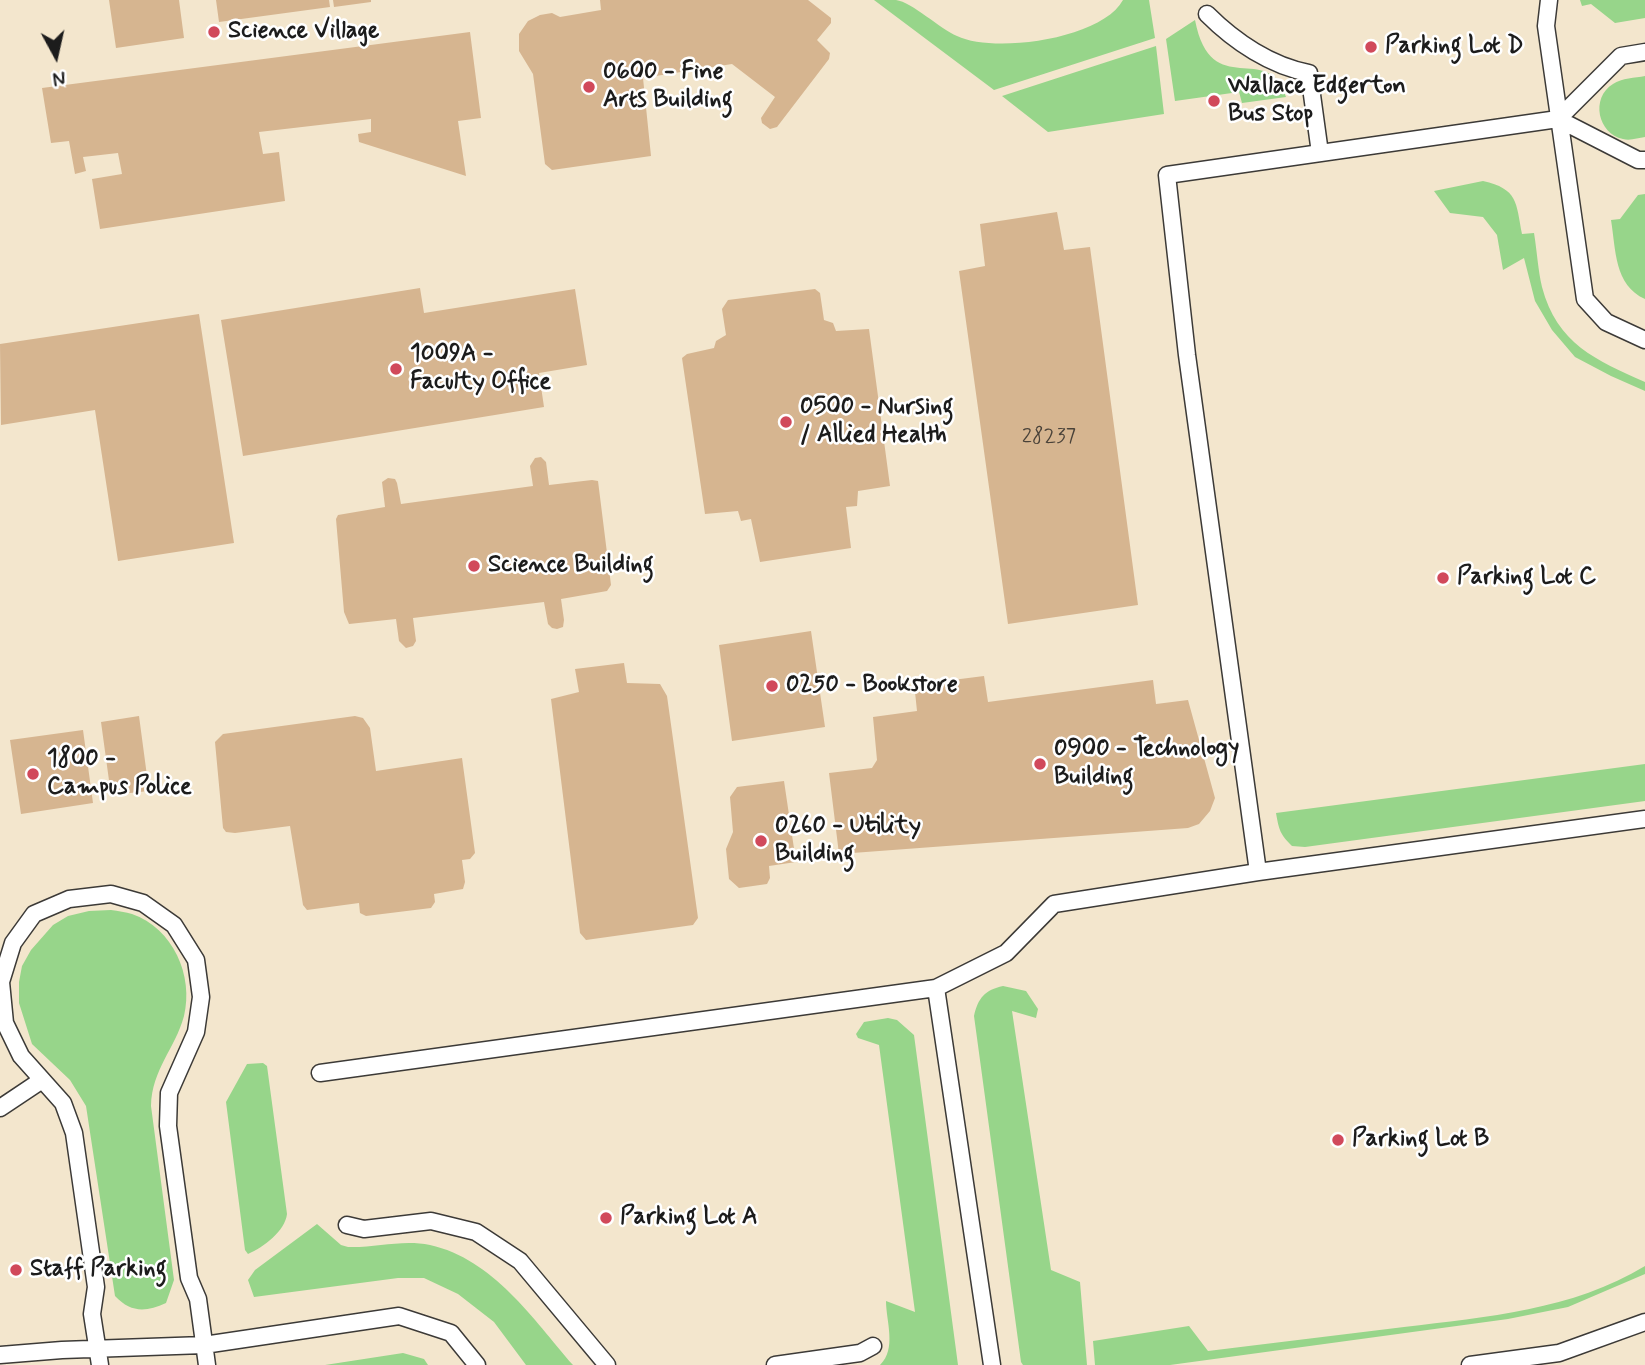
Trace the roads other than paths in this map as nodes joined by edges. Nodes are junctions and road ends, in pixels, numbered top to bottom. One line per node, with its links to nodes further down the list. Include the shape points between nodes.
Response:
1 (1549, 0): 4 (lane, via 1546,26)
2 (1207, 15): 5 (lane, via 1253,50 1289,69 1309,73)
3 (1645, 52): 4 (lane, via 1621,56)
4 (1558, 119): 5 (lane); 6 (lane); 7 (lane, via 1585,299 1606,322)
5 (1320, 153): 9 (lane, via 1167,176)
6 (1645, 159)
7 (1645, 340)
8 (1645, 819): 9 (lane)
9 (1258, 872): 10 (lane, via 1054,904 1006,953)
10 (936, 989): 11 (lane); 25 (lane)
11 (320, 1073)
12 (42, 1080): 13 (lane); 16 (lane, via 21,1056 5,1023 1,982 13,943 34,914 69,899 111,894 143,903 174,925 196,960 201,997 196,1032 169,1093 168,1126 189,1278 198,1299); 18 (lane, via 63,1103 74,1133 96,1287 92,1314)
13 (0, 1108)
14 (347, 1225): 23 (lane, via 364,1229 431,1221 476,1232 520,1261)
15 (1645, 1322): 26 (lane, via 1559,1353)
16 (204, 1345): 18 (lane); 21 (lane); 22 (lane, via 399,1316 451,1333)
17 (873, 1346): 24 (lane, via 860,1353)
18 (98, 1348): 19 (lane); 20 (lane)
19 (0, 1355)
20 (100, 1365)
21 (207, 1365)
22 (477, 1365)
23 (607, 1365)
24 (775, 1365)
25 (992, 1365)
26 (1471, 1365)

